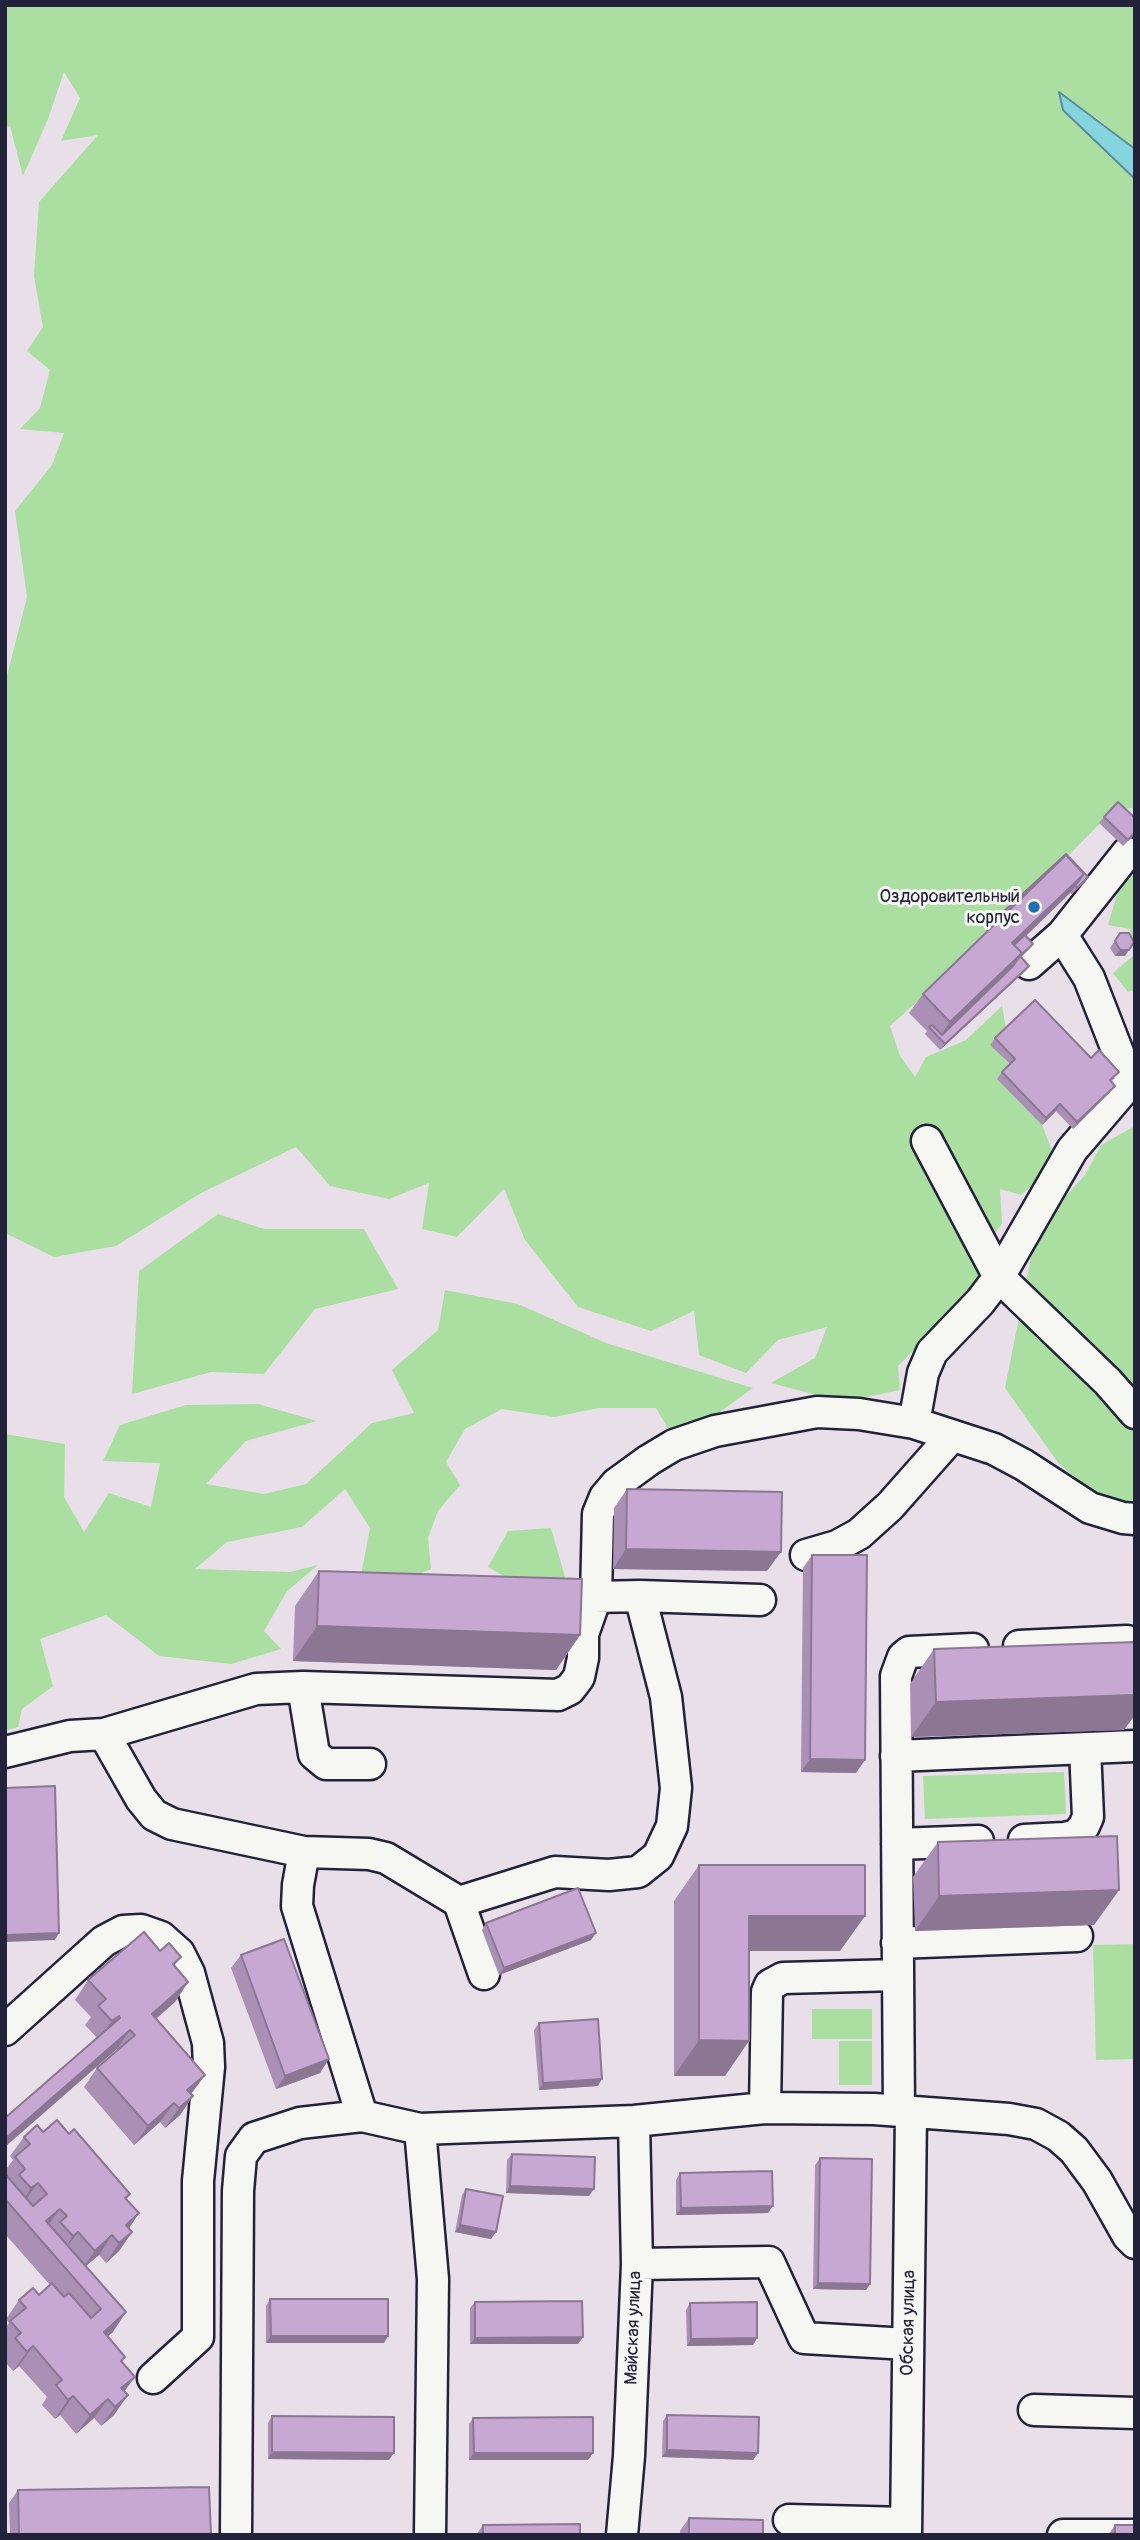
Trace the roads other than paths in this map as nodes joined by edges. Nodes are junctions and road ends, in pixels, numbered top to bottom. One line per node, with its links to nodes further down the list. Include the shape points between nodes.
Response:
1 (1128, 852): 2 (street)
2 (1062, 935): 3 (street); 5 (street, via 1089,978 1121,1060 1125,1088 1072,1150)
3 (1029, 964)
4 (927, 1141): 5 (street)
5 (999, 1277): 6 (street); 7 (street, via 932,1352 923,1373)
6 (1135, 1413)
7 (914, 1423): 8 (street); 12 (street, via 817,1412 715,1431 674,1446 649,1460 605,1497 598,1514)
8 (952, 1436): 9 (street, via 994,1449 1090,1508); 10 (street, via 859,1534)
9 (1135, 1518)
10 (806, 1555)
11 (640, 1596): 12 (street); 13 (street); 24 (street, via 666,1697 676,1788 672,1826 658,1856 638,1871 609,1875 555,1872)
12 (596, 1597): 15 (street, via 583,1634 579,1677 558,1695)
13 (760, 1600)
14 (1127, 1641): 20 (street, Обская улица, via 909,1652 896,1676)
15 (303, 1687): 16 (street, via 256,1689); 21 (street, via 314,1754 326,1764)
16 (104, 1734): 19 (street, via 69,1736); 23 (street, via 154,1815 172,1824)
17 (1135, 1746): 18 (street)
18 (1085, 1748): 20 (street); 22 (street, via 1088,1817 1077,1835)
19 (5, 1752)
20 (896, 1756): 22 (street, Обская улица)
21 (370, 1764)
22 (897, 1844): 26 (street, Обская улица)
23 (304, 1852): 24 (street, via 386,1858); 32 (street, via 297,1906)
24 (458, 1902): 27 (street)
25 (1077, 1936): 26 (street)
26 (897, 1943): 28 (street, Обская улица)
27 (484, 1974)
28 (898, 1975): 30 (street, via 783,1978 770,1985); 31 (street, Обская улица)
29 (5, 2030): 38 (street, via 104,1941 123,1931 141,1930 161,1937 178,1953 189,1973 208,2043 209,2067 198,2181 198,2337)
30 (765, 2108): 31 (street); 33 (street)
31 (905, 2111): 35 (street, via 1009,2119 1036,2124 1058,2136 1097,2181); 37 (street, Обская улица)
32 (362, 2116): 34 (street); 43 (street, via 300,2123 254,2138 242,2156)
33 (634, 2121): 34 (street); 36 (street, Майская улица)
34 (421, 2129): 44 (street, via 433,2278)
35 (1135, 2243)
36 (637, 2264): 37 (street, via 769,2262 804,2338); 45 (street, Майская улица)
37 (908, 2344): 42 (street, Обская улица)
38 (153, 2378)
39 (1034, 2410): 40 (street)
40 (1135, 2413)
41 (789, 2520): 42 (street)
42 (906, 2529)
43 (236, 2535)
44 (430, 2535)
45 (622, 2535)
46 (1063, 2535): 47 (street)
47 (1135, 2535)

